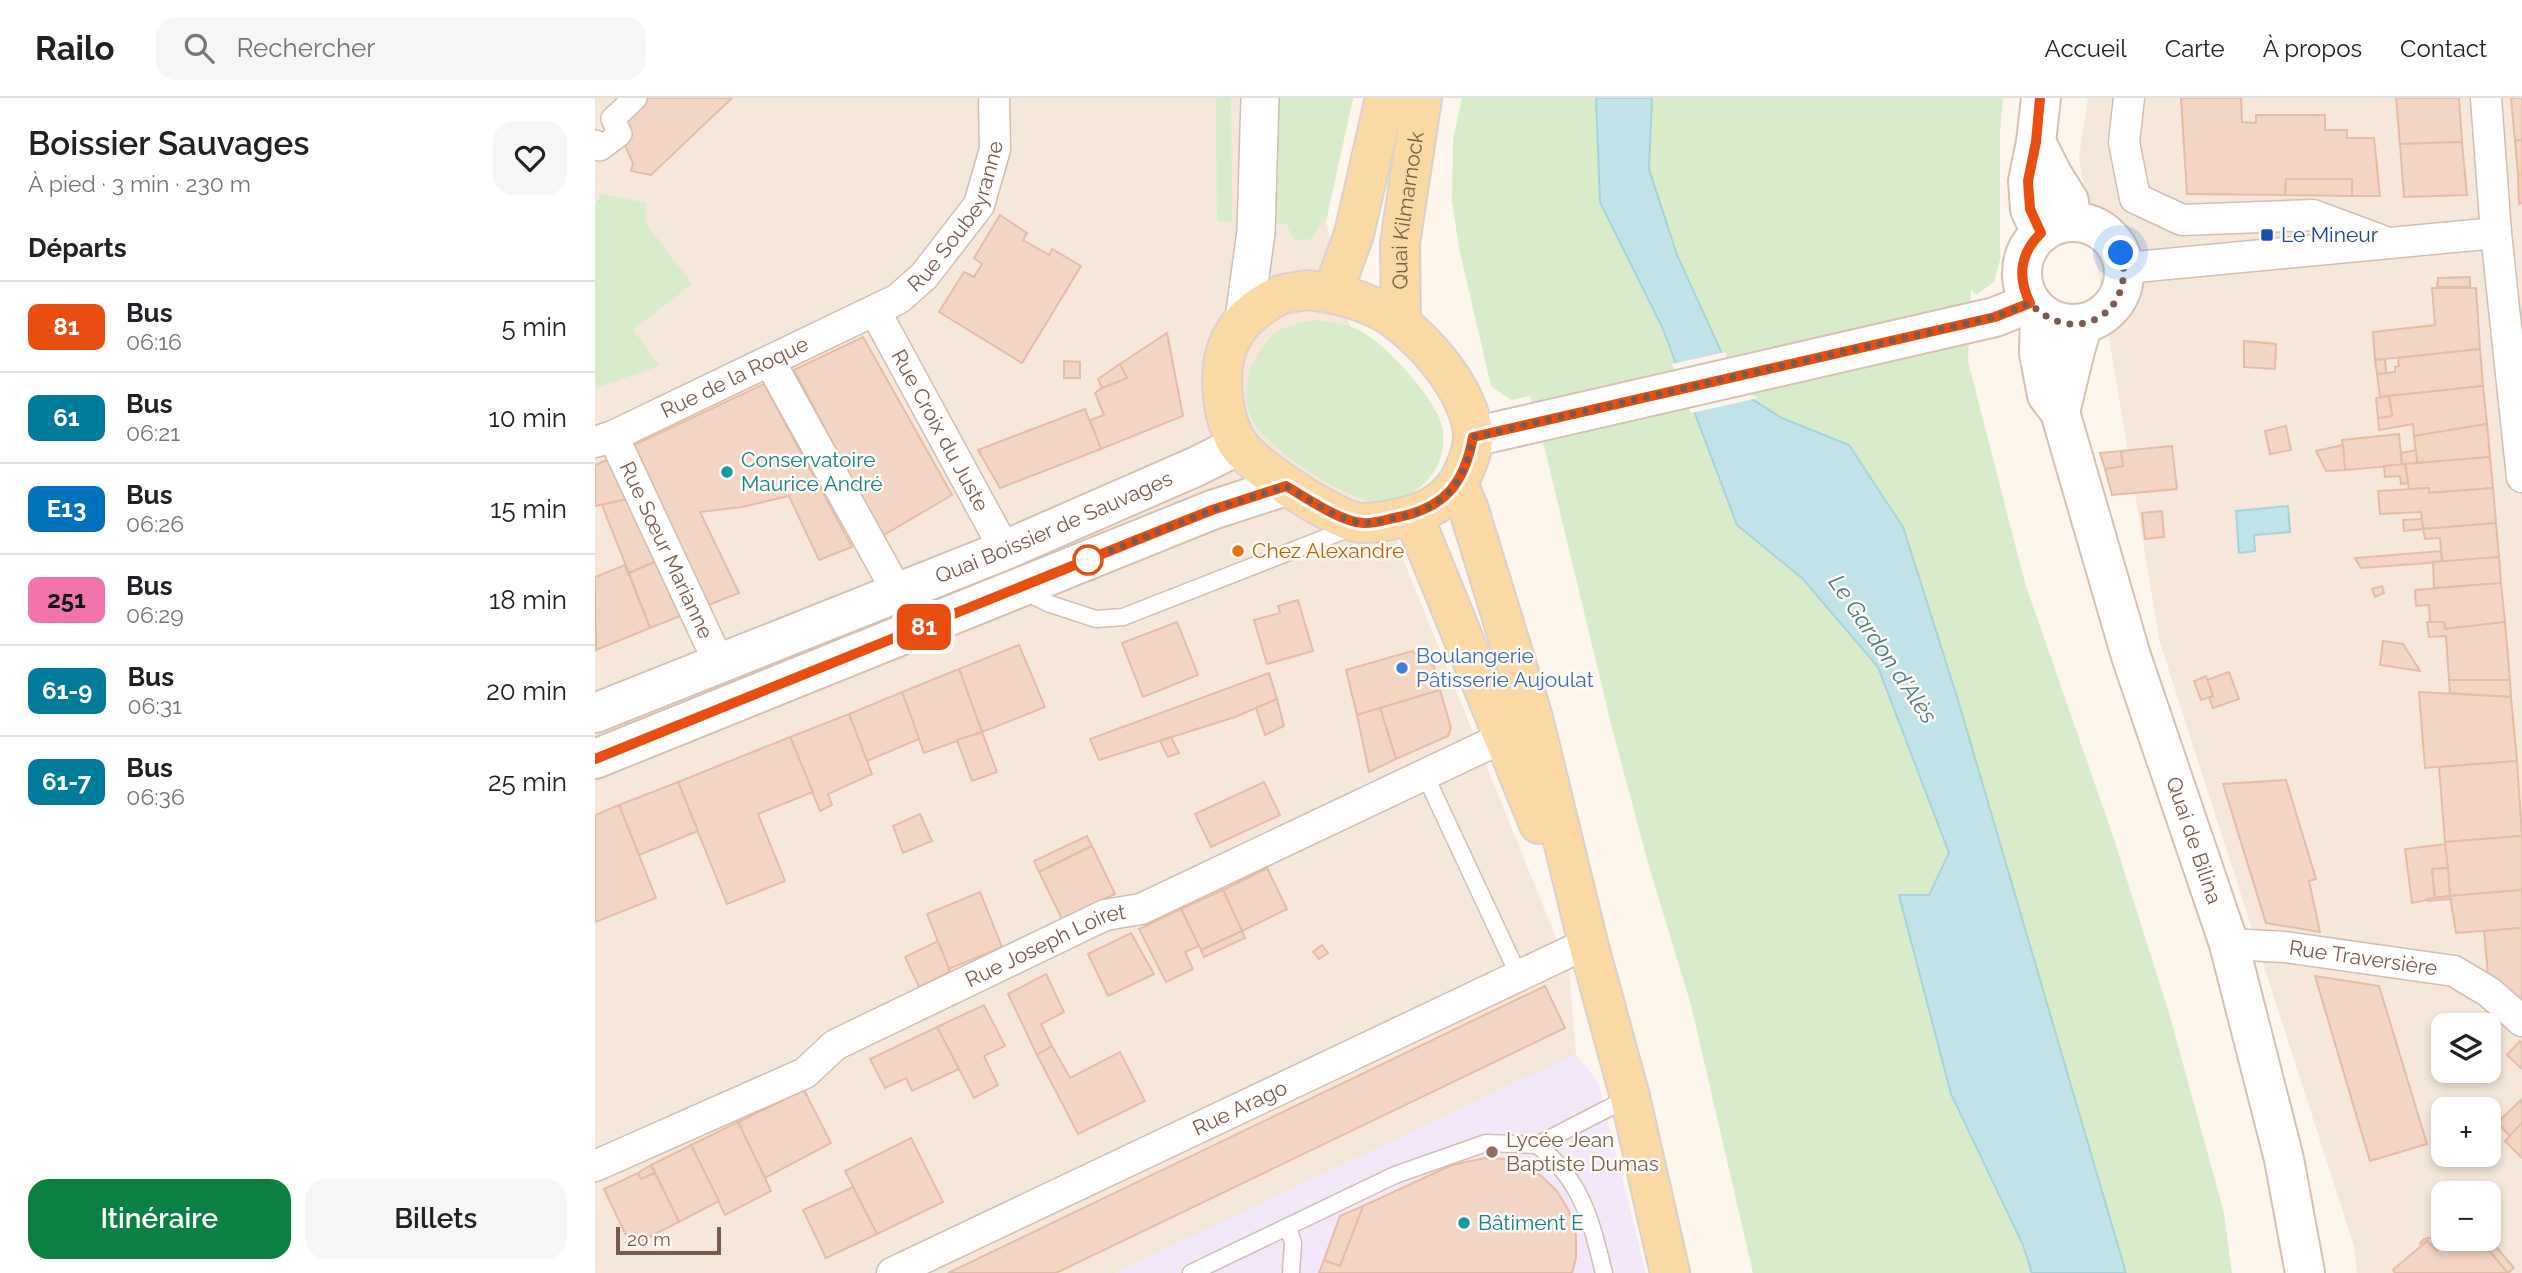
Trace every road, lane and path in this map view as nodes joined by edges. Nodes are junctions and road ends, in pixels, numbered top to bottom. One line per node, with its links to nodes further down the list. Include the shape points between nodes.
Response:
1 (635, 98): 9 (street, via 613,119 620,134 600,149)
2 (994, 98): 16 (street, Rue Soubeyranne, via 995,149 979,205 924,276 898,299)
3 (1260, 98): 17 (street, via 1256,232)
4 (1385, 98): 14 (main road, Quai Kilmarnock, via 1355,234)
5 (1422, 98): 18 (main road, Quai Kilmarnock, via 1400,243)
6 (2041, 98): 10 (main road, via 2028,181 2030,209)
7 (2129, 98): 12 (street, via 2124,142 2135,198 2182,220 2313,215)
8 (2486, 98): 11 (street)
9 (595, 142)
10 (2055, 227): 13 (main road, via 2093,226 2113,239); 15 (main road, via 2030,244 2022,266 2023,289)
11 (2496, 233): 12 (street); 25 (street)
12 (2390, 243): 13 (street)
13 (2125, 268): 19 (main road, via 2115,304 2101,317)
14 (1333, 292): 17 (main road, via 1307,290 1278,296); 18 (main road, via 1375,307)
15 (2035, 308): 19 (main road, via 2051,321); 21 (main road, Quai de Bilina, via 2047,395); 22 (main road)
16 (875, 311): 20 (street, Rue de la Roque); 30 (street, Rue Croix du Juste)
17 (1244, 319): 24 (main road, via 1228,340 1221,377 1224,409)
18 (1401, 324): 22 (main road, via 1453,382)
19 (2083, 324): 21 (main road)
20 (770, 362): 23 (street, Rue de la Roque); 32 (street)
21 (2060, 412): 39 (main road, Quai de Bilina, via 2130,656)
22 (1483, 434): 26 (main road)
23 (604, 439): 33 (street, Rue Sœur Marianne)
24 (1238, 445): 27 (main road); 30 (main road, Quai Boissier de Sauvages)
25 (2522, 477)
26 (1458, 484): 28 (main road, via 1440,502); 38 (main road, via 1533,718)
27 (1286, 486): 29 (main road, via 1328,511); 31 (main road, Quai Boissier de Sauvages, via 1212,510)
28 (1413, 514): 29 (main road); 35 (main road)
29 (1362, 524): 31 (lane, via 1123,617 1096,619)
30 (1005, 550): 32 (main road, Quai Boissier de Sauvages)
31 (1018, 588): 36 (main road, Quai Boissier de Sauvages)
32 (898, 593): 33 (main road, Quai Boissier de Sauvages)
33 (719, 663): 34 (main road, Quai Boissier de Sauvages)
34 (595, 713)
35 (1504, 737): 37 (street, Rue Joseph Loiret); 38 (main road)
36 (595, 759)
37 (1425, 775): 40 (lane); 44 (street, Rue Joseph Loiret, via 1141,909 1105,915 835,1045 805,1073)
38 (1588, 943): 40 (street, Rue Arago); 42 (main road)
39 (2229, 944): 41 (street, Rue Traversière, via 2285,947 2454,971 2489,992); 51 (main road, Quai de Bilina, via 2284,1159)
40 (1519, 976): 46 (street, Rue Arago)
41 (2522, 1021)
42 (1630, 1097): 43 (lane); 50 (main road)
43 (1537, 1145): 45 (lane, via 1486,1143 1395,1175); 49 (lane, via 1570,1177 1587,1211)
44 (595, 1166)
45 (1288, 1227): 47 (lane); 48 (lane, via 1293,1243)
46 (892, 1273)
47 (1191, 1273)
48 (1291, 1273)
49 (1604, 1273)
50 (1670, 1273)
51 (2305, 1273)

